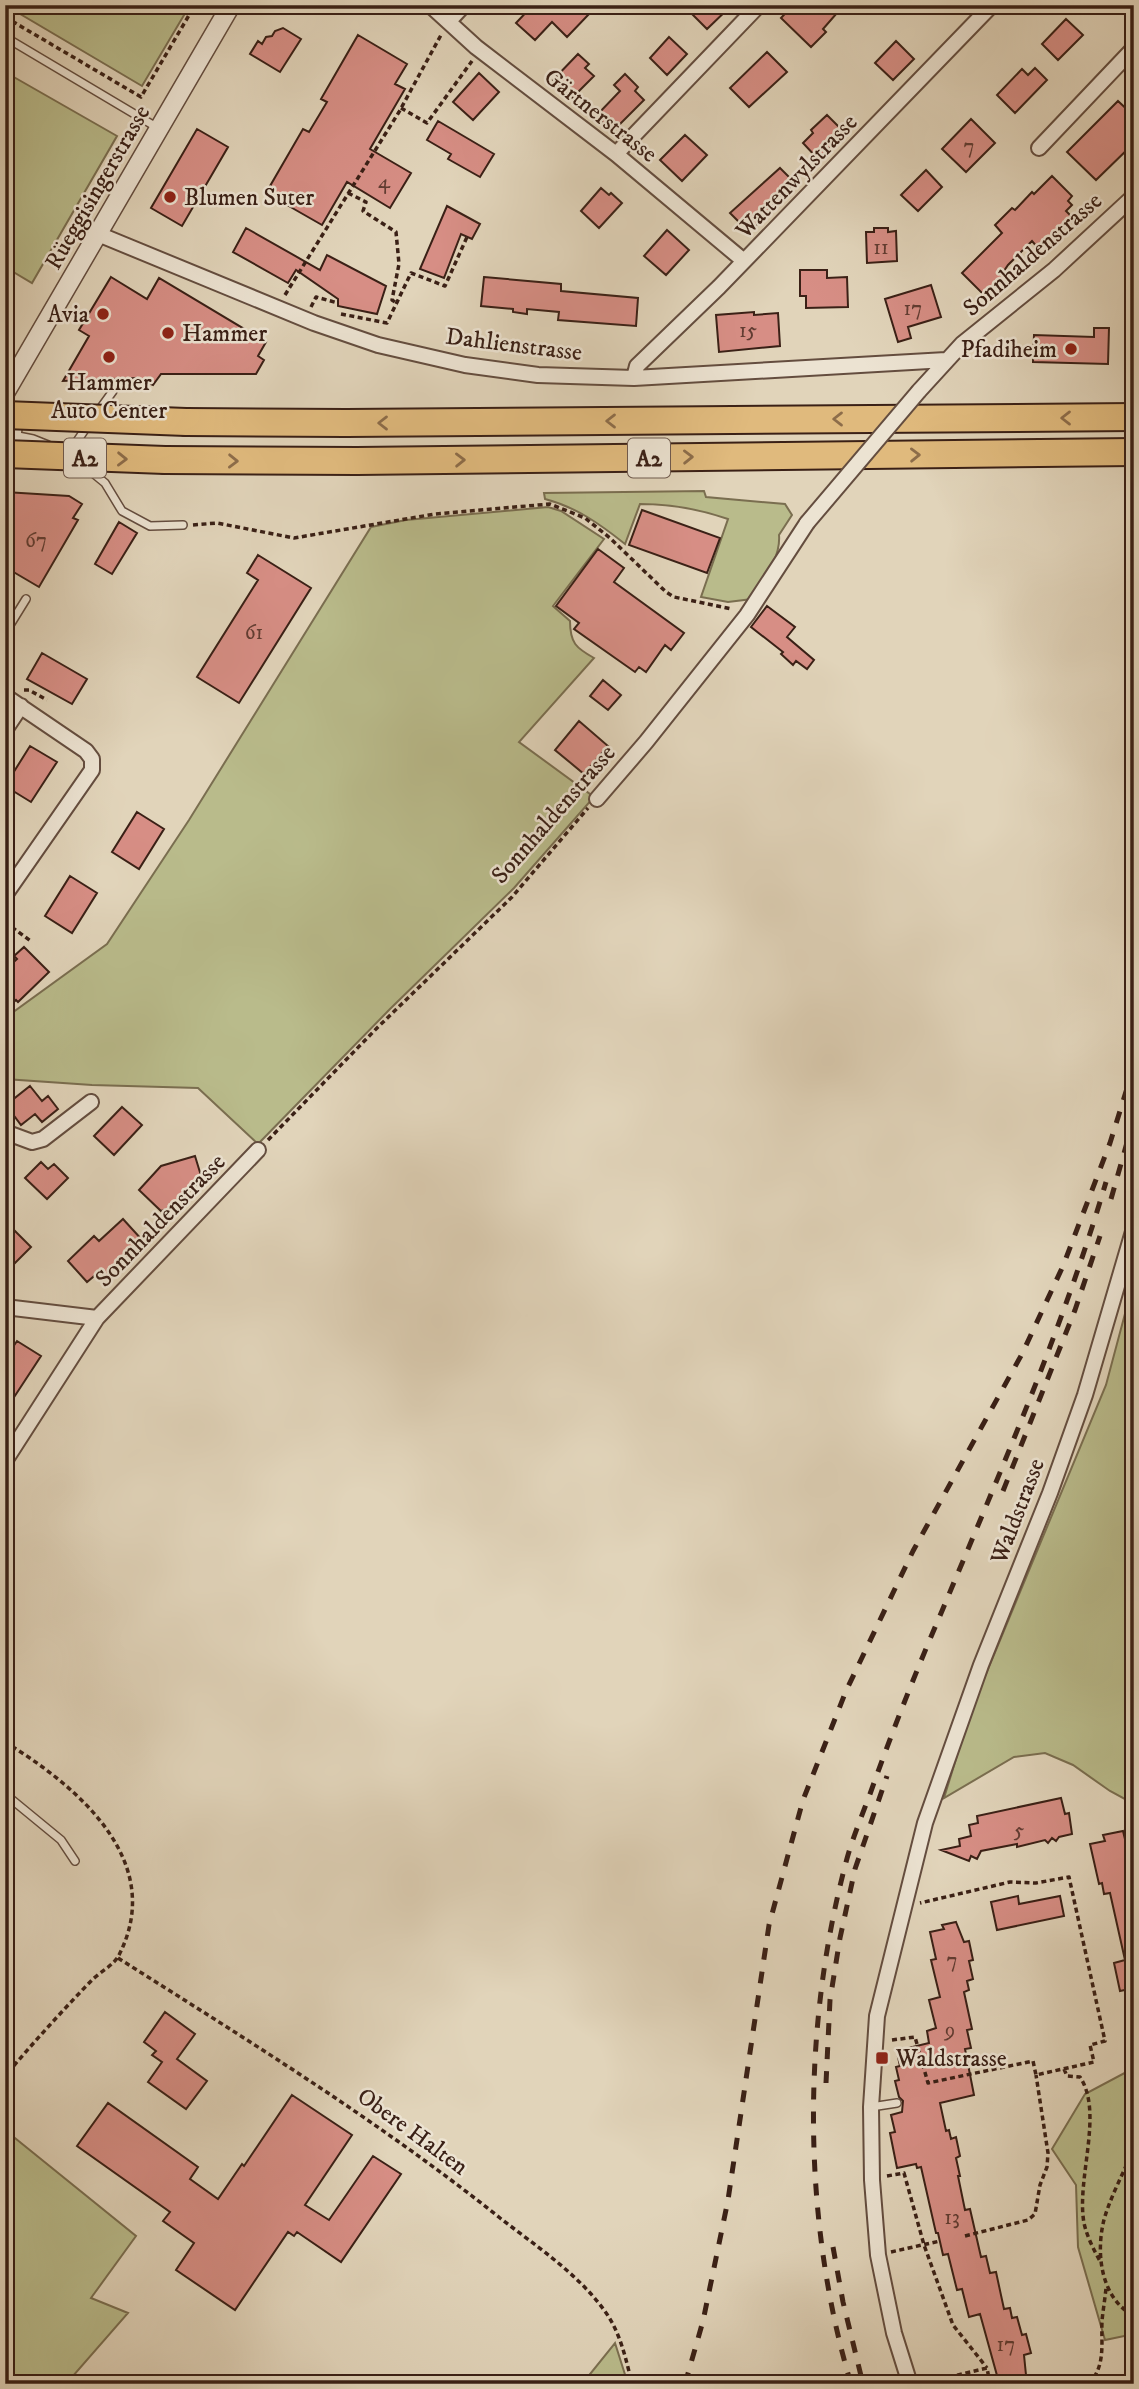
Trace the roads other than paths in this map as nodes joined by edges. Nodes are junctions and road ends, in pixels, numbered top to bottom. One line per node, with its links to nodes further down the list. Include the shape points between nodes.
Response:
1 (231, 5): 9 (street, Rüeggisingerstrasse)
2 (430, 5): 6 (street, Gärtnerstrasse)
3 (464, 5): 6 (street)
4 (759, 5): 11 (street)
5 (992, 5): 14 (street, Wattenwylstrasse)
6 (449, 21): 11 (street, Gärtnerstrasse)
7 (5, 37): 9 (lane)
8 (1134, 48): 10 (street)
9 (159, 129): 13 (street, Rüeggisingerstrasse)
10 (1039, 148)
11 (616, 154): 14 (street, Gärtnerstrasse)
12 (1134, 196): 15 (street, Sonnhaldenstrasse)
13 (98, 234): 16 (street, Dahlienstrasse, via 378,345 465,365 538,375); 18 (street, Rüeggisingerstrasse)
14 (744, 261): 16 (street, Wattenwylstrasse, via 637,366)
15 (946, 360): 16 (street, Dahlienstrasse); 29 (street, Sonnhaldenstrasse, bridge, via 807,523 747,615)
16 (634, 378)
17 (113, 391): 22 (lane)
18 (5, 393)
19 (1134, 417): 20 (highway, A2, one-way to 20, bridge, via 186,422)
20 (7, 432): 21 (highway, A2, one-way to 21, bridge, via 165,460); 22 (lane)
21 (1134, 452)
22 (68, 453): 23 (lane, via 106,484 122,511 150,526)
23 (183, 525)
24 (26, 599): 25 (lane)
25 (5, 633)
26 (5, 696): 27 (street)
27 (21, 706): 28 (street); 30 (street, via 86,751 92,770)
28 (5, 730)
29 (597, 799)
30 (5, 895)
31 (91, 1102): 32 (street, via 43,1139 33,1142)
32 (5, 1132)
33 (258, 1150): 36 (street, Sonnhaldenstrasse)
34 (1134, 1228): 41 (street, Waldstrasse, via 1085,1395 925,1824 877,2016)
35 (5, 1307): 36 (street)
36 (97, 1318): 37 (street, Sonnhaldenstrasse)
37 (5, 1461)
38 (7, 1798): 39 (lane, via 61,1840)
39 (75, 1861)
40 (897, 2103): 41 (lane)
41 (871, 2107): 42 (street, Waldstrasse, via 878,2255)
42 (910, 2384)

